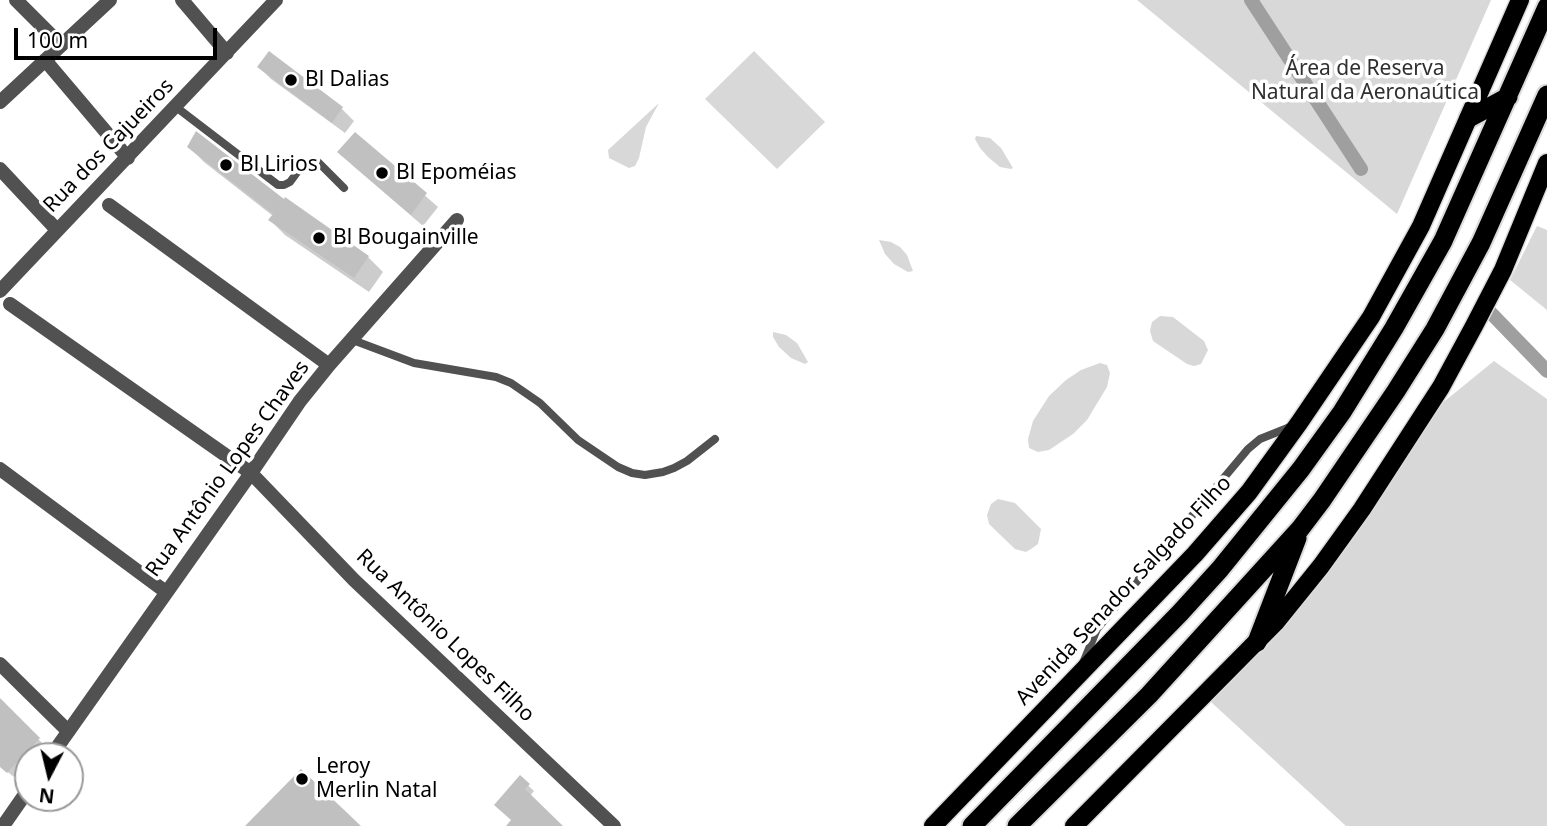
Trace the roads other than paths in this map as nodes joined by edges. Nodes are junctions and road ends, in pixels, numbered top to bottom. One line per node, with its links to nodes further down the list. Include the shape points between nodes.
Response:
1 (16, 0): 7 (street)
2 (110, 0): 7 (street)
3 (182, 0): 8 (street)
4 (276, 0): 8 (street, Rua dos Cajueiros)
5 (1520, 0): 14 (main road, Avenida Senador Salgado Filho)
6 (1547, 7): 11 (highway)
7 (61, 45): 9 (street)
8 (227, 53): 13 (street, Rua dos Cajueiros)
9 (45, 60): 12 (street); 15 (street)
10 (1547, 95): 30 (highway, via 1481,243 1435,329)
11 (1508, 97): 14 (highway); 41 (highway, via 1443,241 1342,412 1301,469 1220,569)
12 (0, 102)
13 (176, 107): 15 (street, Rua dos Cajueiros); 18 (lane, via 278,185 285,186 311,160)
14 (1469, 118): 26 (main road, Avenida Senador Salgado Filho, via 1415,238 1371,317)
15 (128, 158): 21 (street, Rua dos Cajueiros)
16 (1547, 163): 32 (main road, via 1503,270 1441,387 1338,543)
17 (0, 169): 21 (street)
18 (344, 188)
19 (109, 205): 25 (street)
20 (457, 220): 24 (street, Rua Antônio Lopes Chaves)
21 (57, 230): 22 (street, Rua dos Cajueiros)
22 (0, 291)
23 (10, 304): 29 (street, Rua Antônio Lopes Filho)
24 (350, 340): 25 (street, Rua Antônio Lopes Chaves); 27 (lane, via 414,363 511,383 540,403 578,440 632,473 645,475 674,468)
25 (329, 365): 29 (street, Rua Antônio Lopes Chaves)
26 (1299, 423): 34 (main road, Avenida Senador Salgado Filho, via 1250,492); 34 (lane, via 1248,449 1097,629)
27 (715, 439)
28 (0, 469): 31 (street)
29 (251, 473): 31 (street, Rua Antônio Lopes Chaves); 39 (street, Rua Antônio Lopes Filho, via 354,580)
30 (1300, 529): 32 (highway); 42 (highway, via 1149,695)
31 (166, 592): 35 (street, Rua Antônio Lopes Chaves)
32 (1257, 642): 43 (main road)
33 (0, 664): 35 (street)
34 (1078, 673): 40 (main road, Avenida Senador Salgado Filho)
35 (68, 731): 36 (street, Rua Antônio Lopes Chaves)
36 (61, 742)
37 (14, 810): 38 (street)
38 (3, 826)
39 (614, 826)
40 (933, 826)
41 (972, 826)
42 (1017, 826)
43 (1074, 826)

